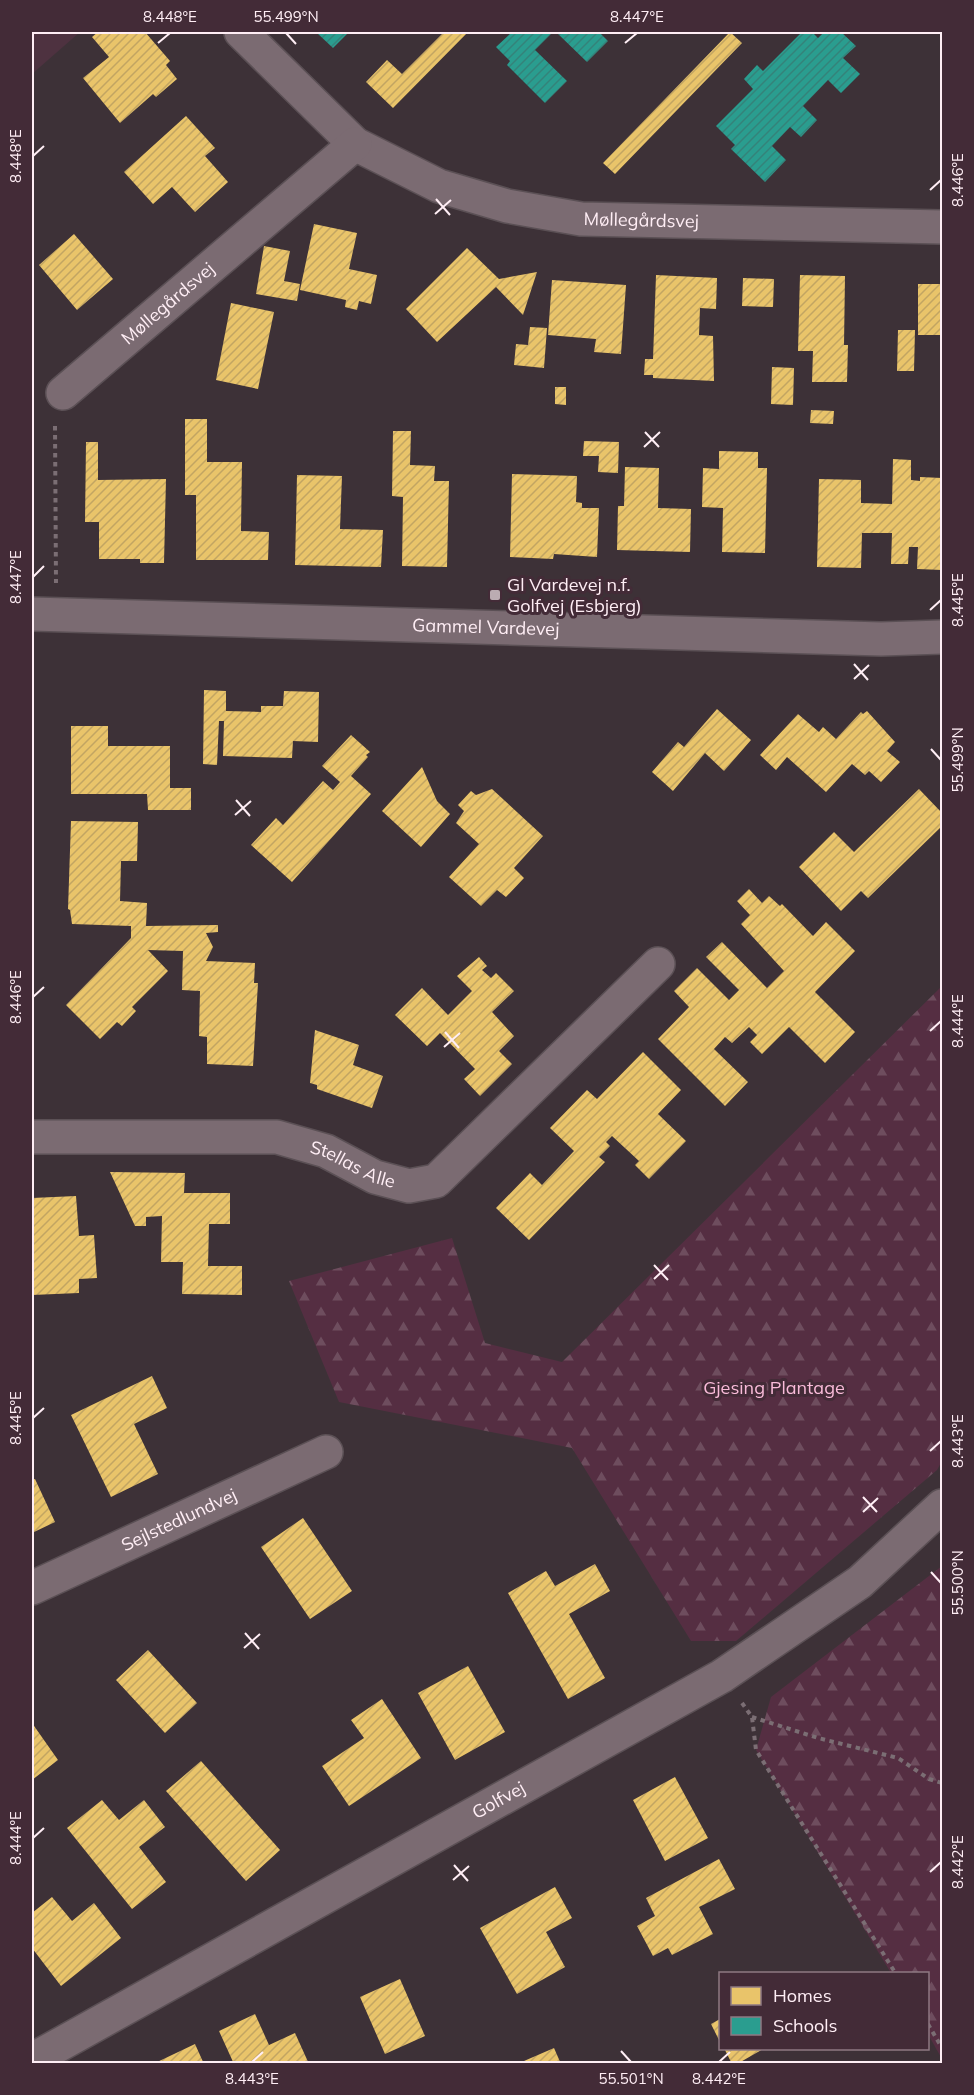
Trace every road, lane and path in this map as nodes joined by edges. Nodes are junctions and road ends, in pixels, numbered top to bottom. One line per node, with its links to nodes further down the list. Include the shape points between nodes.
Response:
1 (241, 32): 2 (street, Møllegårdsvej)
2 (356, 144): 3 (street, Møllegårdsvej, via 439,186 507,206 581,219); 4 (street, Møllegårdsvej)
3 (942, 227)
4 (63, 393): 5 (path, via 55,408)
5 (44, 614): 6 (street, Gammel Vardevej, via 881,639)
6 (942, 637)
7 (658, 964): 8 (street, Stellas Alle, via 436,1181 409,1186 375,1177 326,1151 277,1137)
8 (32, 1137)
9 (326, 1452): 11 (street, Sejlstedlundvej)
10 (942, 1506): 12 (street, Golfvej, via 860,1581)
11 (32, 1588)
12 (722, 1676): 13 (path); 18 (street, Golfvej)
13 (752, 1717): 14 (path, via 898,1758); 15 (path, via 756,1750)
14 (942, 1784)
15 (895, 1972)
16 (929, 2027): 17 (path)
17 (942, 2048)
18 (49, 2057)

